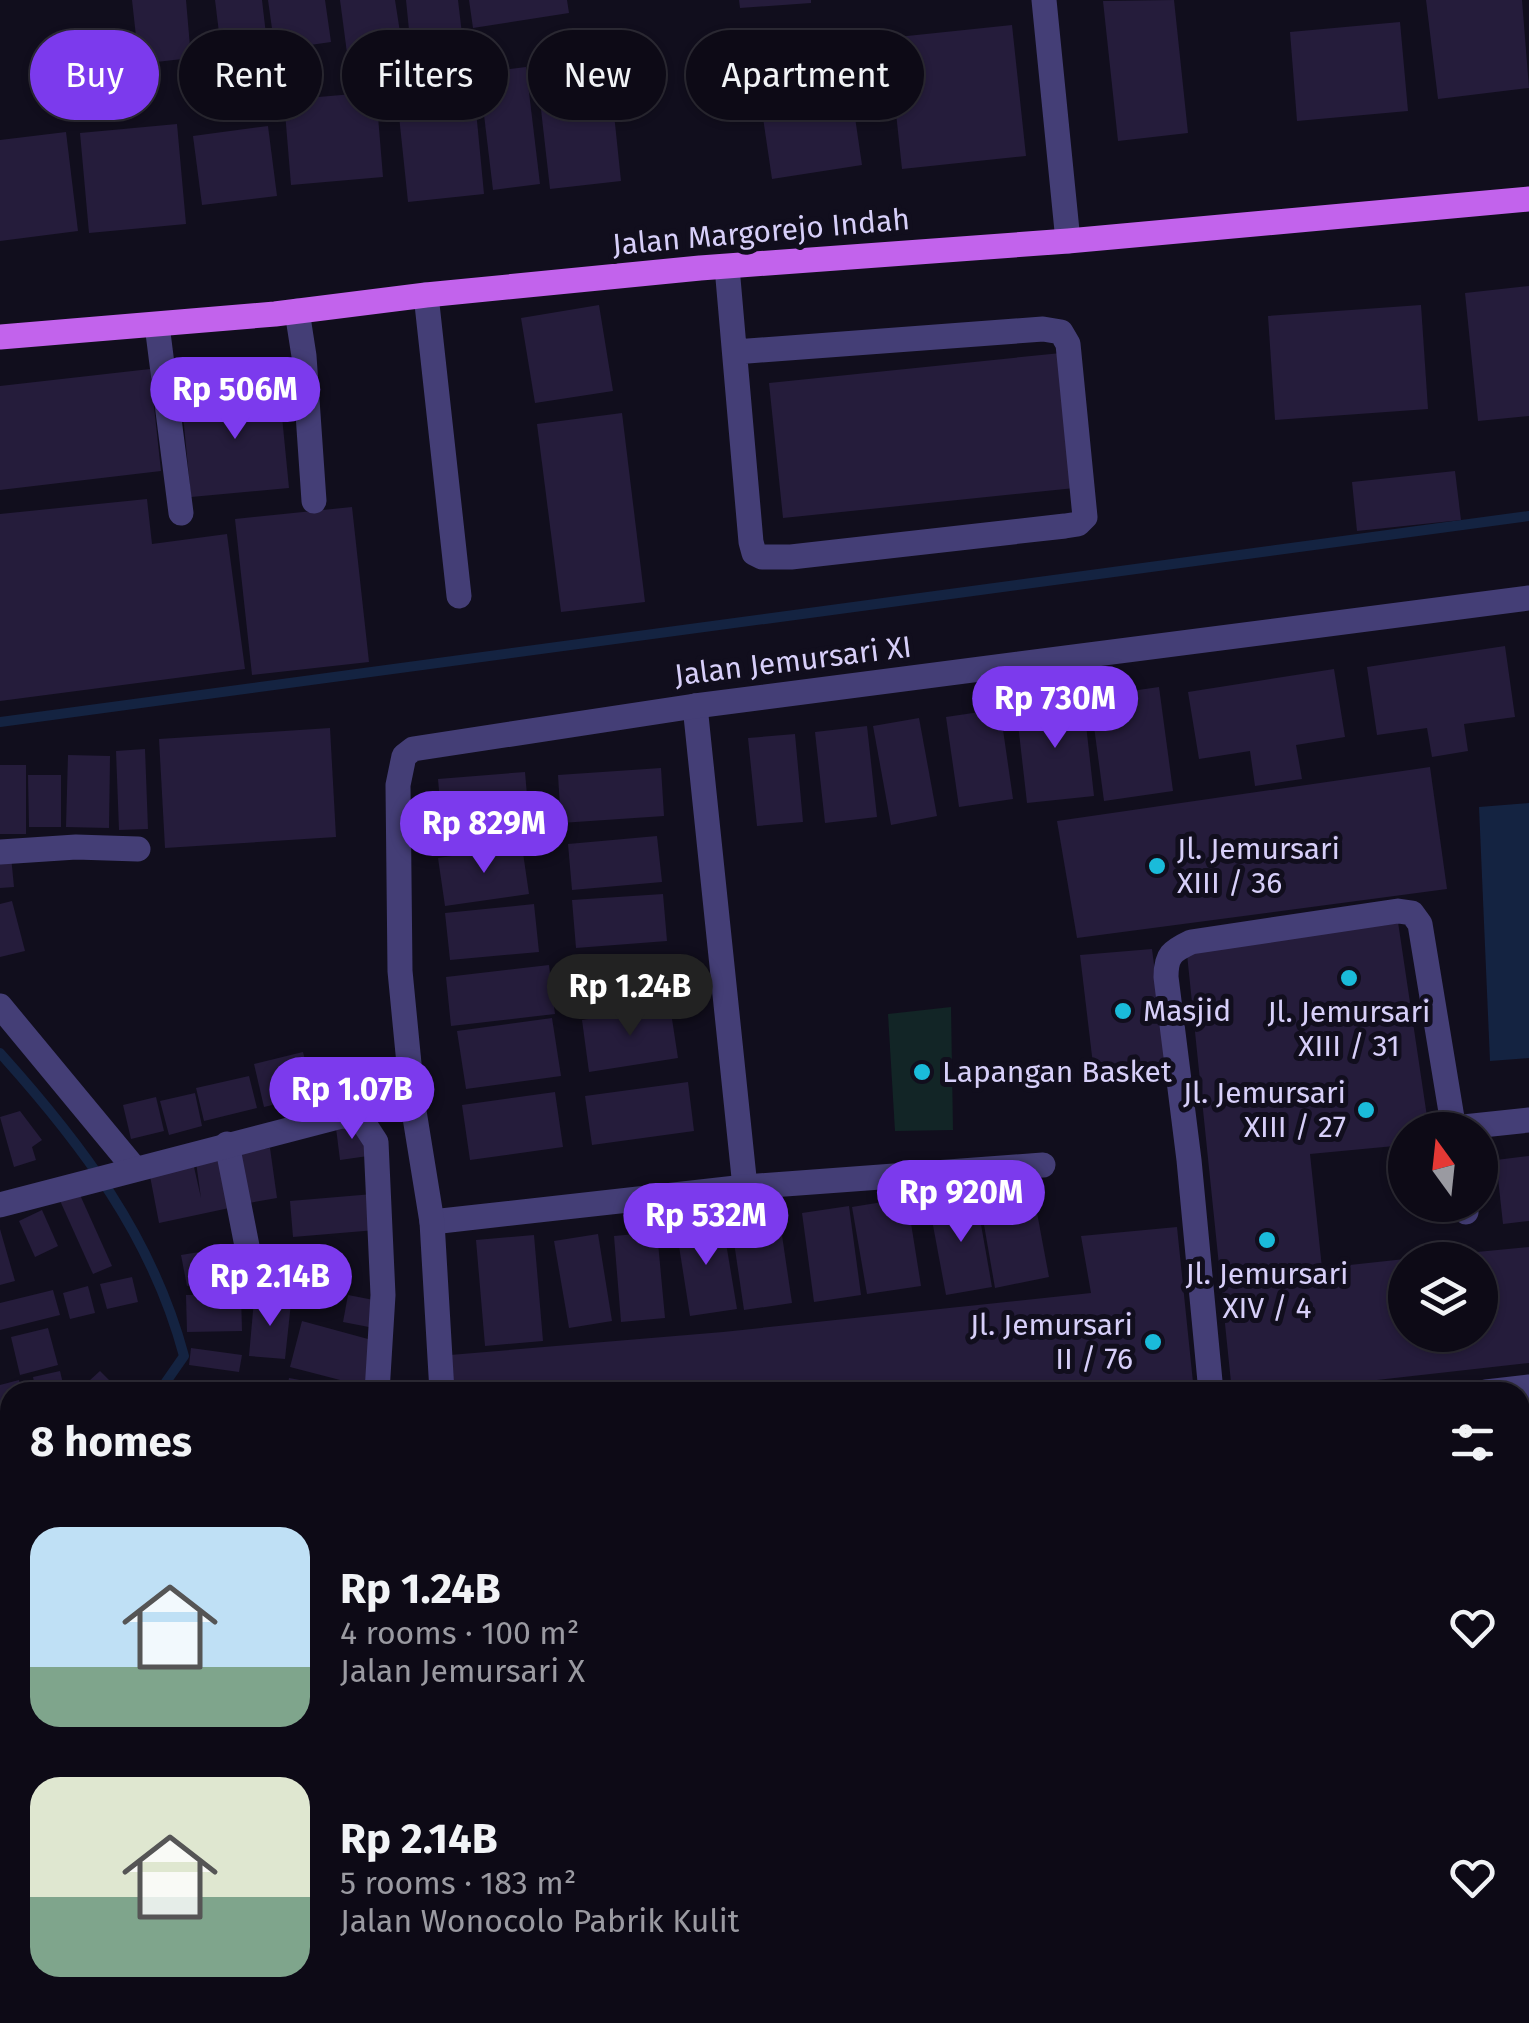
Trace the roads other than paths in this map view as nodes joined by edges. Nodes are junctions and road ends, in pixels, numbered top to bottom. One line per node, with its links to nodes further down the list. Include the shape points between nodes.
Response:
1 (1044, 0): 3 (street)
2 (1529, 199): 3 (main road, Jalan Margorejo Indah)
3 (1068, 241): 4 (main road, Jalan Margorejo Indah)
4 (727, 266): 5 (main road, Jalan Margorejo Indah); 9 (street)
5 (426, 295): 6 (main road, Jalan Margorejo Indah); 12 (street)
6 (297, 311): 7 (main road, Jalan Margorejo Indah); 10 (street)
7 (157, 325): 8 (main road, Jalan Margorejo Indah); 11 (street)
8 (0, 337)
9 (735, 352): 9 (street, via 750,542 762,557 1065,526 1085,517 1068,344 1061,332)
10 (314, 501)
11 (181, 514)
12 (459, 596)
13 (1529, 598): 14 (street, Jalan Jemursari XI)
14 (695, 706): 24 (street); 26 (street, Jalan Jemursari XI, via 424,746 404,756 400,971)
15 (138, 849): 16 (street)
16 (0, 852)
17 (0, 1006): 23 (street)
18 (1451, 1112): 30 (street, via 1420,924 1412,913 1191,942 1171,952 1166,977)
19 (1529, 1120): 20 (street)
20 (1498, 1124)
21 (227, 1144): 23 (street); 27 (street); 28 (street, via 342,1116 360,1119 372,1132 383,1295)
22 (1043, 1164): 24 (street)
23 (129, 1170): 25 (street)
24 (745, 1187): 26 (street)
25 (0, 1205)
26 (432, 1222): 29 (street)
27 (256, 1292)
28 (378, 1382)
29 (441, 1382)
30 (1210, 1382)

